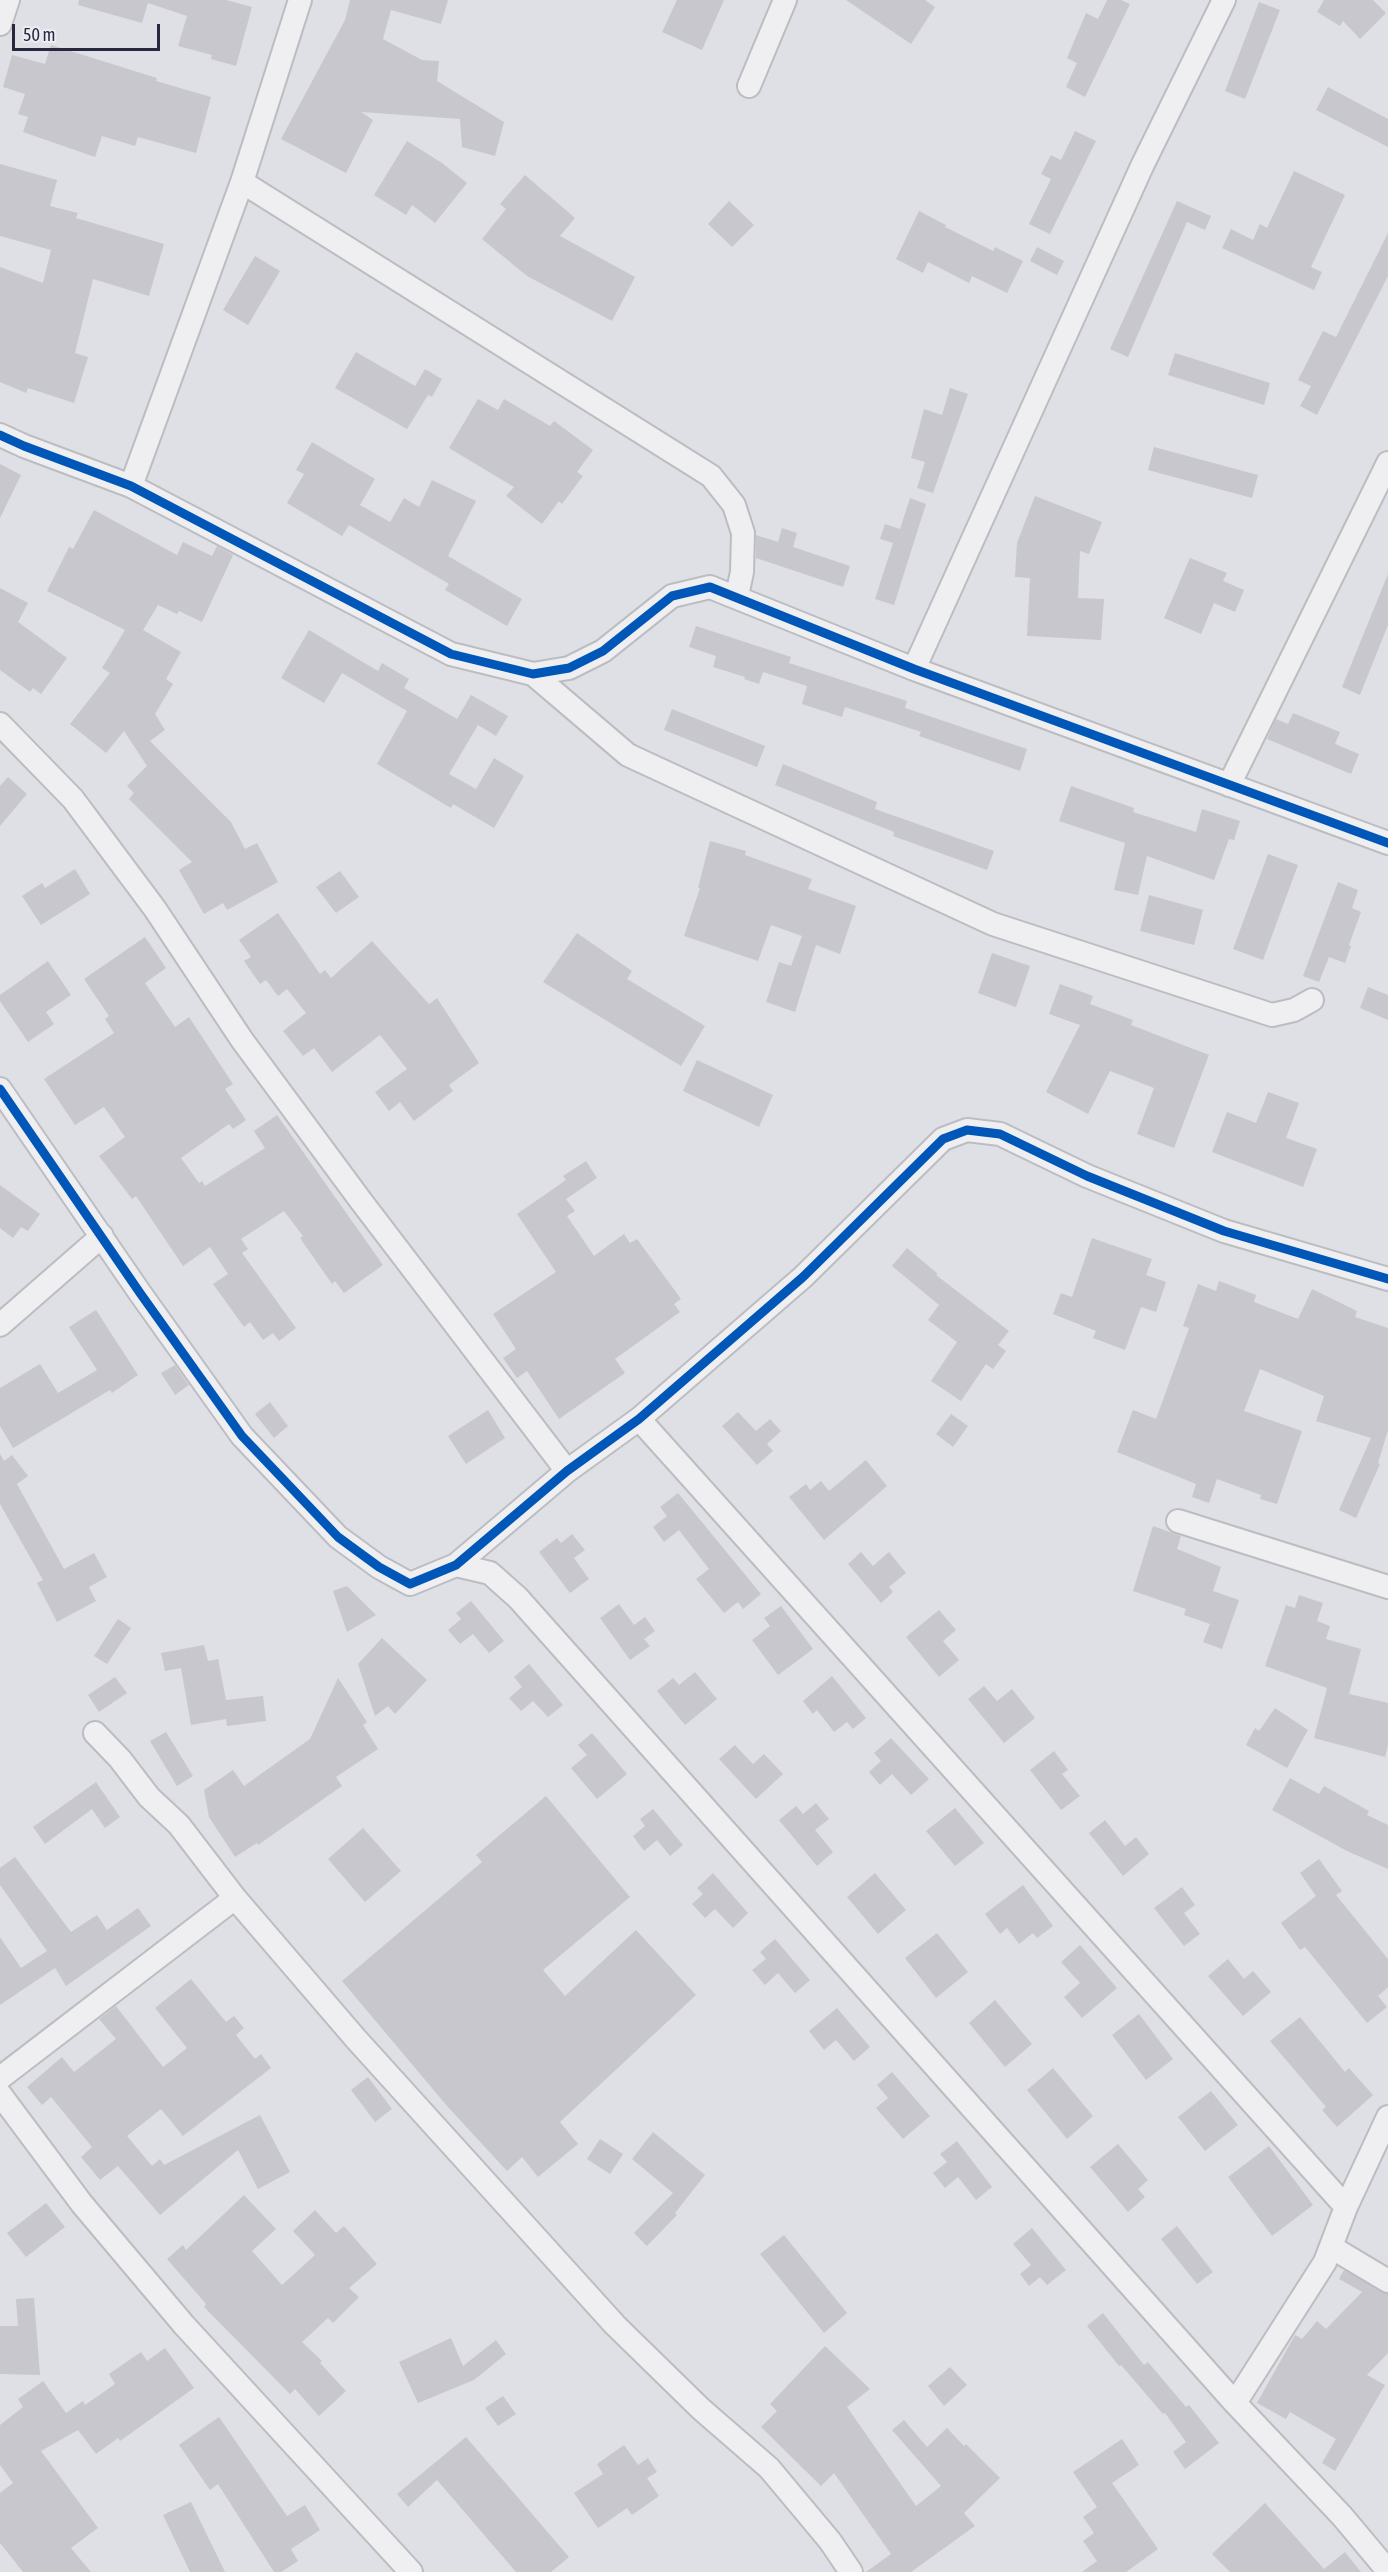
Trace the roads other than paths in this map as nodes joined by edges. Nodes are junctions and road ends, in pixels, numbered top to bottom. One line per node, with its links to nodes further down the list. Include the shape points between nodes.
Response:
1 (8, 0): 5 (street)
2 (300, 0): 7 (street)
3 (785, 0): 6 (street)
4 (1224, 0): 14 (street, via 1143,164)
5 (0, 24)
6 (749, 86)
7 (242, 182): 12 (street); 13 (street, via 711,476 734,505 743,533 742,572)
8 (0, 428): 10 (street)
9 (0, 435): 10 (street)
10 (24, 446): 12 (street)
11 (1388, 463): 17 (street)
12 (131, 486): 15 (street, via 451,654)
13 (736, 596): 14 (street); 15 (street, via 710,587 672,596 603,651 569,668)
14 (914, 669): 17 (street)
15 (533, 674): 19 (street, via 628,755 993,924 1272,1015 1294,1010)
16 (0, 724): 25 (street, via 73,799 156,909 242,1040)
17 (1229, 785): 18 (street)
18 (1388, 843)
19 (1312, 1000)
20 (0, 1089): 21 (street)
21 (102, 1236): 23 (street); 27 (street, via 242,1436 338,1537 410,1584)
22 (1388, 1279): 24 (street, via 1224,1231 1087,1176 1000,1134 967,1130 943,1138 803,1277)
23 (0, 1325)
24 (639, 1419): 25 (street); 34 (street)
25 (567, 1471): 27 (street)
26 (1178, 1521): 28 (street)
27 (456, 1565): 37 (street, via 490,1573 518,1598)
28 (1388, 1587)
29 (95, 1733): 30 (street, via 149,1797 179,1825)
30 (235, 1898): 31 (street); 40 (street, via 356,2039 615,2325 701,2409 769,2468)
31 (0, 2078)
32 (0, 2094): 39 (street, via 82,2204 184,2325)
33 (1388, 2117): 34 (street)
34 (1346, 2207): 35 (street)
35 (1330, 2247): 36 (street); 37 (street, via 1325,2262)
36 (1388, 2282)
37 (1235, 2403): 38 (street, via 1342,2516)
38 (1385, 2570)
39 (411, 2572)
40 (851, 2572)

